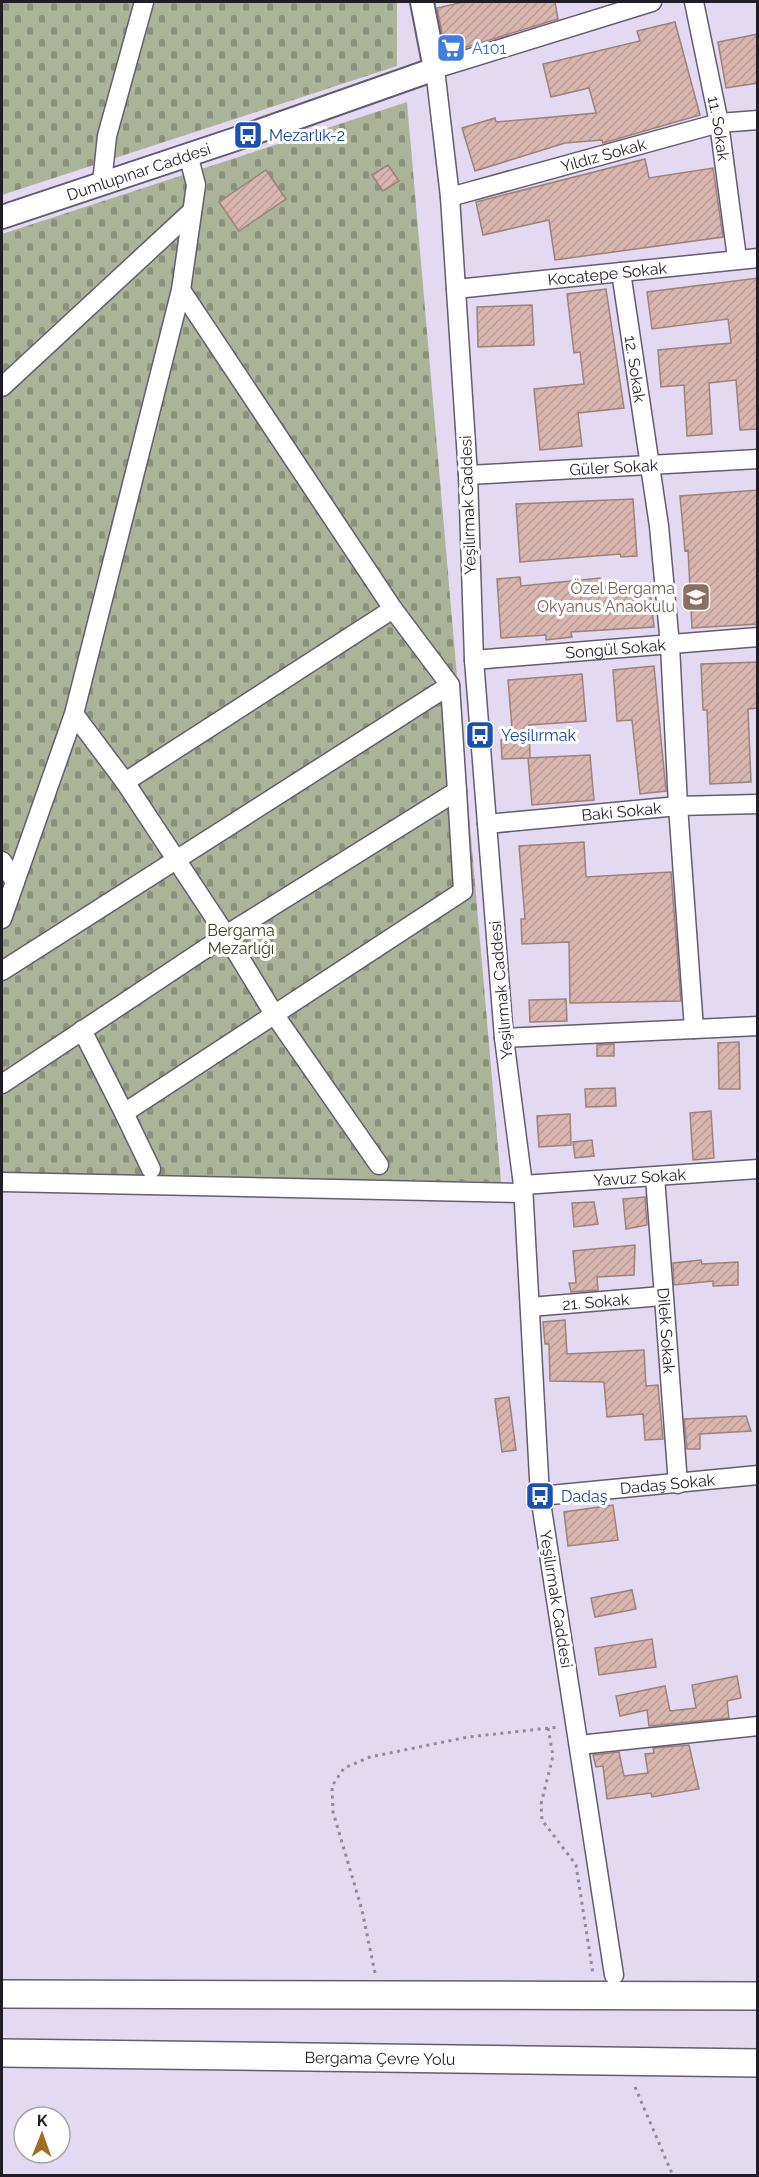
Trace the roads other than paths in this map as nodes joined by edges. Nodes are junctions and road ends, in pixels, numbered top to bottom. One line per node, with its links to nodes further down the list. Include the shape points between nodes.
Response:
1 (144, 2): 9 (street, via 107,136)
2 (422, 2): 5 (main road, Yeşilırmak Caddesi)
3 (652, 2): 5 (street, Dumlupınar Caddesi)
4 (694, 2): 7 (street, 11. Sokak)
5 (435, 69): 8 (main road, Dumlupınar Caddesi); 10 (street, Yeşilırmak Caddesi)
6 (758, 120): 7 (street, Yıldız Sokak)
7 (719, 123): 10 (street, Yıldız Sokak); 13 (street, 11. Sokak)
8 (188, 154): 9 (main road, Dumlupınar Caddesi); 11 (street, via 196,185)
9 (102, 183): 12 (main road, Dumlupınar Caddesi)
10 (450, 197): 16 (street, Yeşilırmak Caddesi)
11 (192, 211): 17 (street); 18 (street)
12 (2, 217)
13 (737, 258): 14 (street, Kocatepe Sokak); 15 (street, Kocatepe Sokak)
14 (758, 258)
15 (621, 272): 16 (street, Kocatepe Sokak); 20 (street, 12. Sokak)
16 (456, 289): 21 (street, Yeşilırmak Caddesi)
17 (181, 290): 22 (street); 27 (street)
18 (2, 387)
19 (758, 459): 20 (street, Güler Sokak)
20 (650, 464): 21 (street, Güler Sokak); 24 (street, 12. Sokak)
21 (468, 475): 25 (street, Yeşilırmak Caddesi)
22 (393, 609): 26 (street); 28 (street)
23 (758, 637): 24 (street, Songül Sokak)
24 (670, 645): 25 (street, Songül Sokak); 31 (street, 12. Sokak)
25 (474, 660): 32 (street, Yeşilırmak Caddesi)
26 (450, 685): 29 (street); 34 (street)
27 (74, 714): 28 (street); 35 (street)
28 (125, 782): 34 (street)
29 (457, 791): 37 (street); 39 (street, via 464,891)
30 (758, 804): 31 (street, Baki Sokak)
31 (678, 806): 32 (street, Baki Sokak); 41 (street, 12. Sokak)
32 (487, 824): 43 (street, Yeşilırmak Caddesi)
33 (2, 861): 35 (street)
34 (176, 861): 37 (street); 38 (street)
35 (15, 882): 36 (street)
36 (2, 919)
37 (226, 935): 39 (street); 42 (street)
38 (2, 970)
39 (274, 1014): 45 (street); 46 (street)
40 (758, 1026): 41 (street)
41 (694, 1029): 43 (street)
42 (82, 1030): 44 (street); 45 (street)
43 (504, 1038): 51 (street, Yeşilırmak Caddesi)
44 (2, 1084)
45 (124, 1113): 47 (street)
46 (379, 1165)
47 (151, 1169)
48 (758, 1169): 49 (street, Yavuz Sokak)
49 (655, 1177): 51 (street, Yavuz Sokak); 52 (street, Dilek Sokak)
50 (2, 1182): 51 (street, Yavuz Sokak)
51 (523, 1189): 53 (street, Yeşilırmak Caddesi)
52 (662, 1296): 53 (street, 21. Sokak); 55 (street, Dilek Sokak)
53 (530, 1307): 56 (street, Yeşilırmak Caddesi)
54 (758, 1474): 55 (street, Dadaş Sokak)
55 (678, 1484): 56 (street, Dadaş Sokak)
56 (540, 1496): 58 (street, Yeşilırmak Caddesi)
57 (758, 1726): 58 (street)
58 (579, 1745): 59 (street, Yeşilırmak Caddesi)
59 (614, 1975)
60 (2, 1994): 61 (highway)
61 (758, 1996)
62 (2, 2053): 63 (highway, Bergama Çevre Yolu)
63 (758, 2063)

